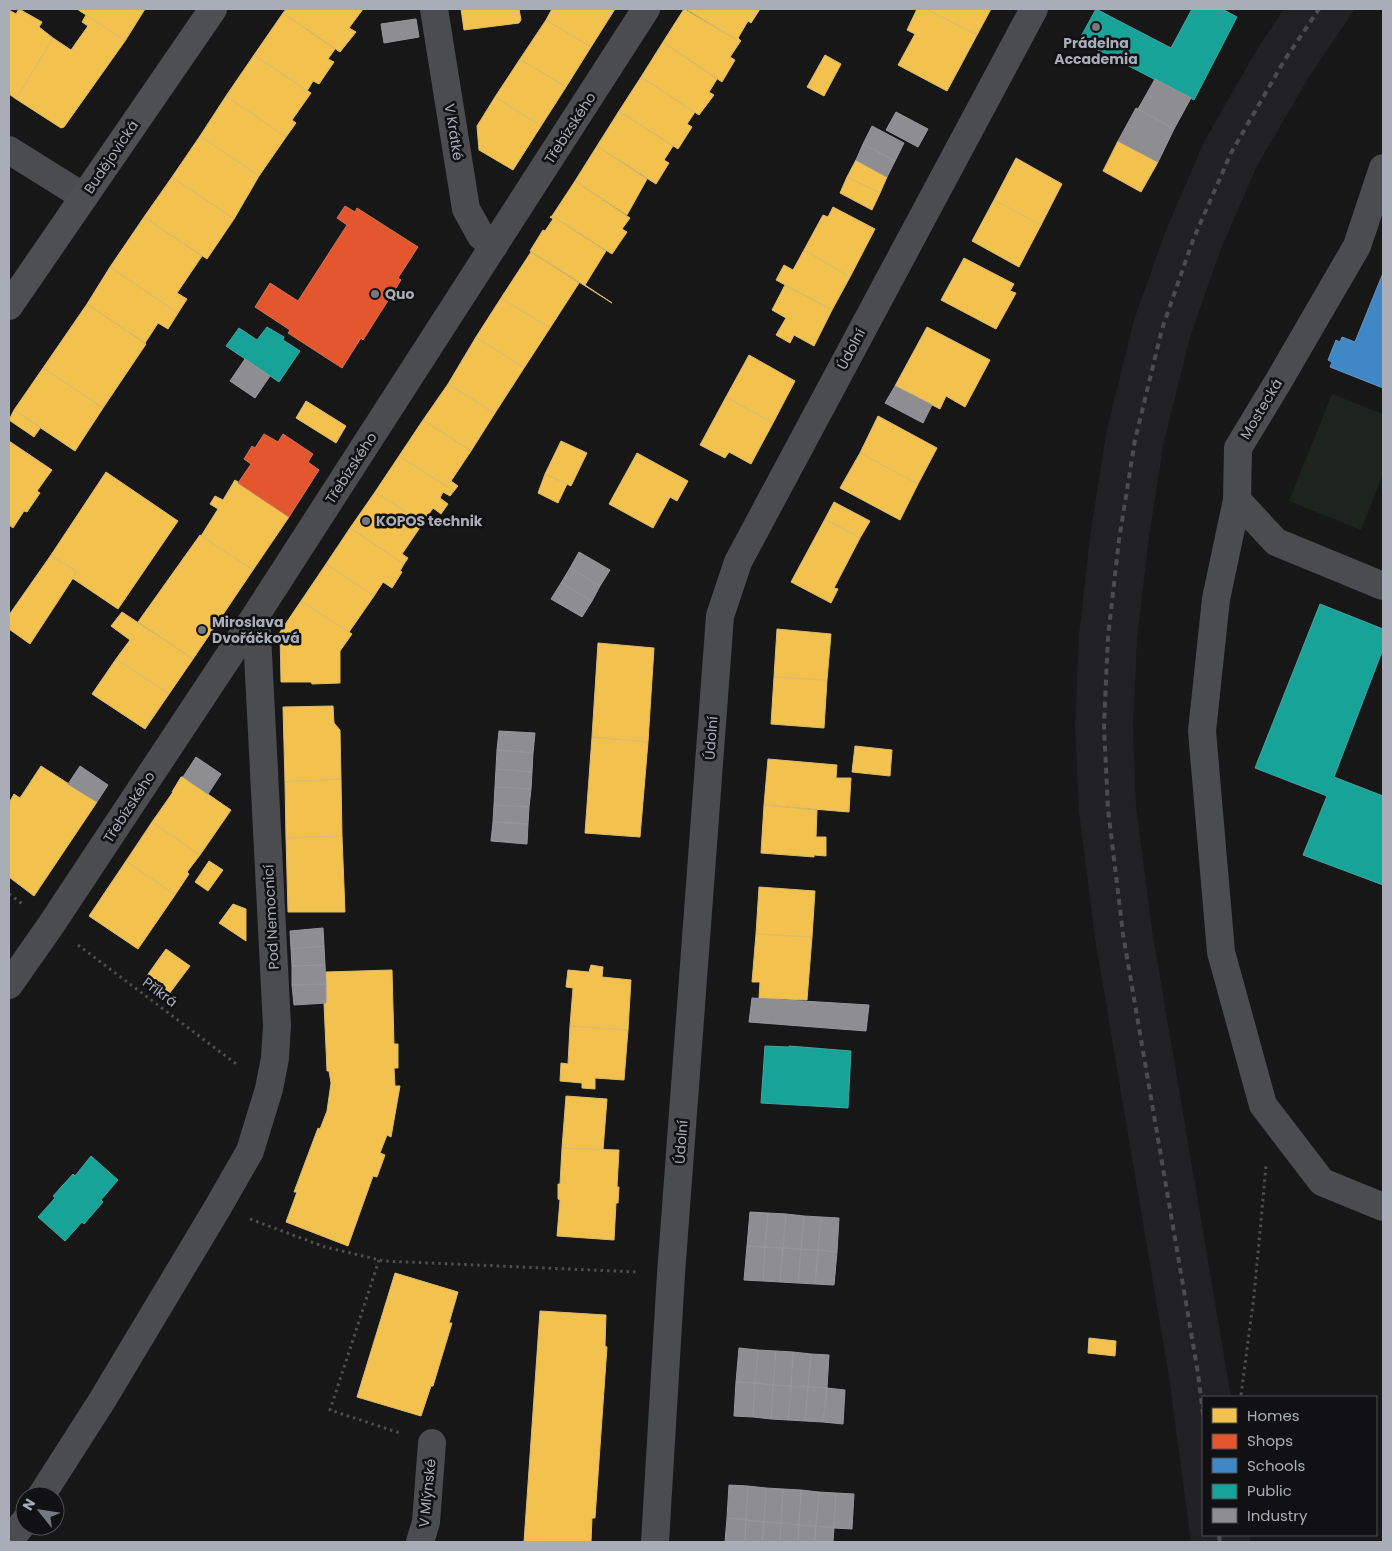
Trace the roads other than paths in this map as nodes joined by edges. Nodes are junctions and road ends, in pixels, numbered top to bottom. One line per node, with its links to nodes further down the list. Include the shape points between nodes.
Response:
1 (212, 9): 7 (main road, Budějovická)
2 (434, 9): 8 (street, V Krátké, via 466,209 481,236)
3 (646, 9): 8 (street, Třebízského)
4 (1034, 9): 18 (street, Údolní, via 738,562 720,616 672,1254)
5 (9, 150): 7 (street)
6 (1383, 168): 10 (street, Mostecká, via 1356,246 1238,448)
7 (84, 197): 9 (main road, Budějovická)
8 (494, 246): 12 (street, Třebízského)
9 (9, 306)
10 (1237, 500): 11 (street, via 1276,542); 14 (street, Mostecká, via 1216,599 1202,731 1221,952 1264,1105 1322,1182)
11 (1383, 586)
12 (256, 615): 13 (street, Třebízského); 16 (street, Pod Nemocnicí, via 277,1026 269,1089 250,1151 108,1391)
13 (9, 985)
14 (1383, 1207)
15 (432, 1443): 17 (street, V Mlýnské, via 426,1522)
16 (47, 1486)
17 (420, 1542)
18 (655, 1542)

